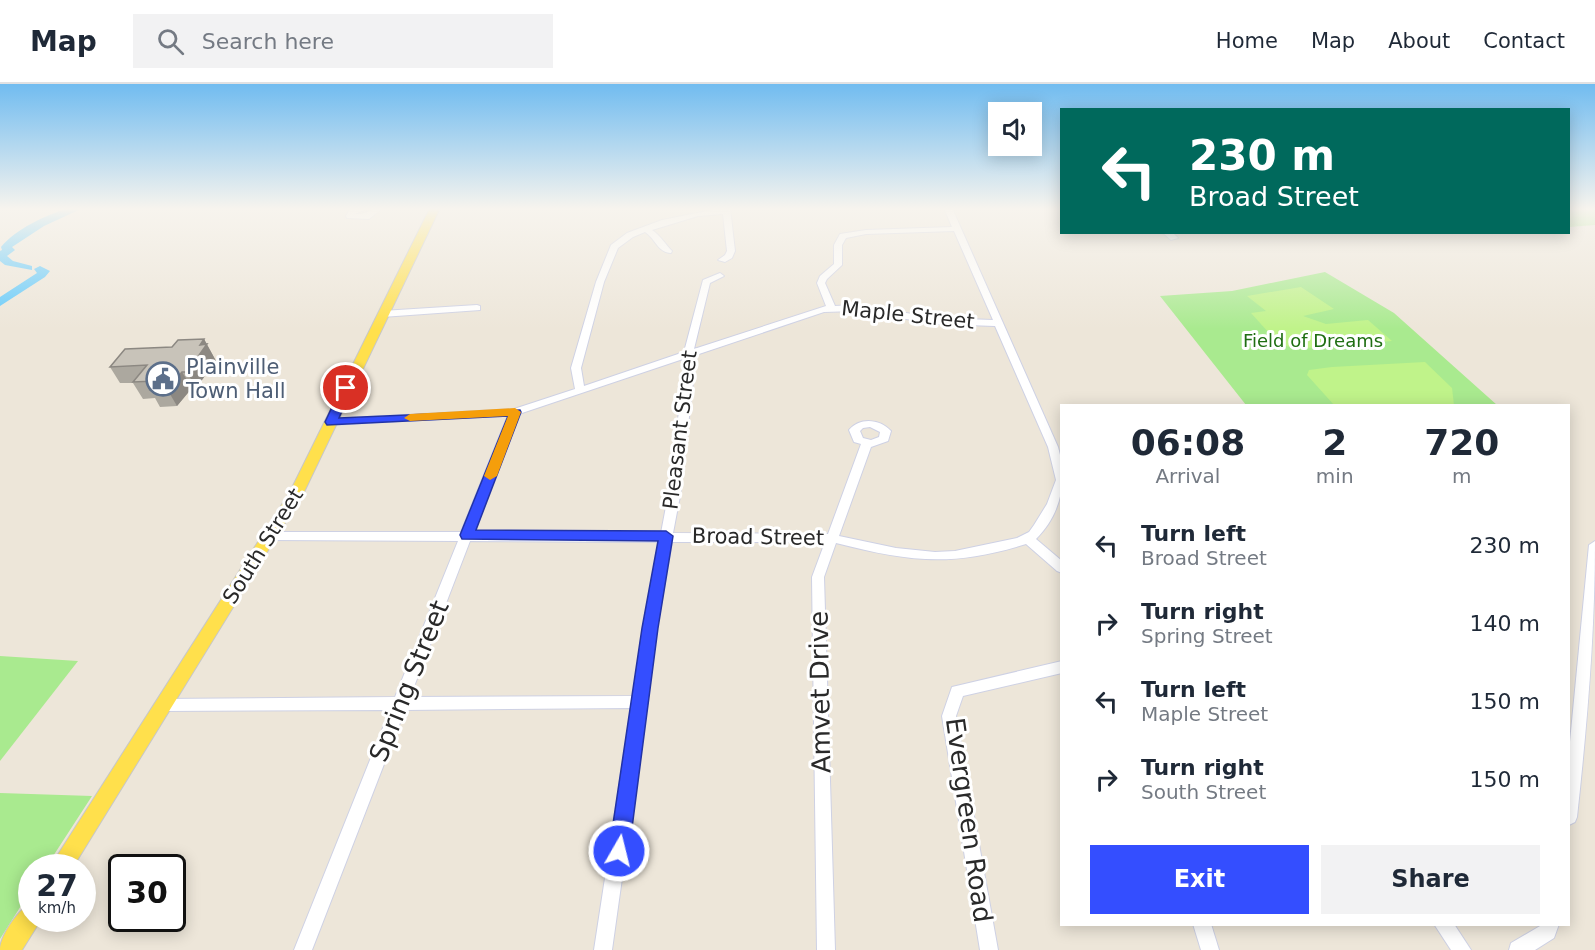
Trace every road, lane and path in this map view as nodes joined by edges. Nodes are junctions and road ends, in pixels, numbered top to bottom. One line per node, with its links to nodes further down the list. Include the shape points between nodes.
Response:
1 (415, 248): 12 (main road, South Street)
2 (614, 248): 15 (street, via 576,368)
3 (664, 248): 7 (street)
4 (731, 248): 8 (street, via 729,256)
5 (838, 248): 11 (street, via 838,265 821,283)
6 (965, 248): 13 (street)
7 (668, 251)
8 (722, 260)
9 (720, 276): 14 (street, Pleasant Street, via 706,282)
10 (477, 308): 12 (street)
11 (831, 308): 13 (street, Maple Street, via 938,321); 14 (street, Maple Street)
12 (382, 314): 17 (main road, South Street)
13 (998, 323): 19 (street, via 1053,447)
14 (688, 355): 15 (street, Maple Street); 23 (street, Pleasant Street, via 689,374)
15 (580, 392): 16 (street, Maple Street)
16 (515, 412): 17 (street, Maple Street); 21 (street, Spring Street)
17 (331, 422): 22 (main road, South Street)
18 (867, 443): 24 (street, Amvet Drive)
19 (1060, 473)
20 (1060, 485): 25 (street, via 1051,510)
21 (467, 535): 22 (street, Broad Street); 23 (street, Broad Street); 30 (street, Spring Street)
22 (270, 536): 31 (main road, South Street)
23 (666, 536): 24 (street, Broad Street); 29 (street, Pleasant Street)
24 (832, 538): 25 (street, Broad Street, via 941,558 975,554); 41 (street, Amvet Drive, via 818,577)
25 (1028, 539): 27 (street)
26 (1595, 545): 32 (street)
27 (1060, 566)
28 (1060, 667): 42 (street, Evergreen Road, via 957,691 949,716)
29 (639, 702): 30 (street); 40 (street, Pleasant Street)
30 (400, 704): 31 (street); 39 (street, Spring Street)
31 (162, 705): 33 (main road, South Street)
32 (1570, 808)
33 (69, 854)
34 (1203, 926): 43 (street)
35 (1444, 926): 44 (street)
36 (1550, 926): 45 (street, via 1548,932)
37 (20, 932): 38 (main road)
38 (9, 950)
39 (303, 950)
40 (603, 950)
41 (826, 950)
42 (989, 950)
43 (1210, 950)
44 (1462, 950)
45 (1518, 950)

